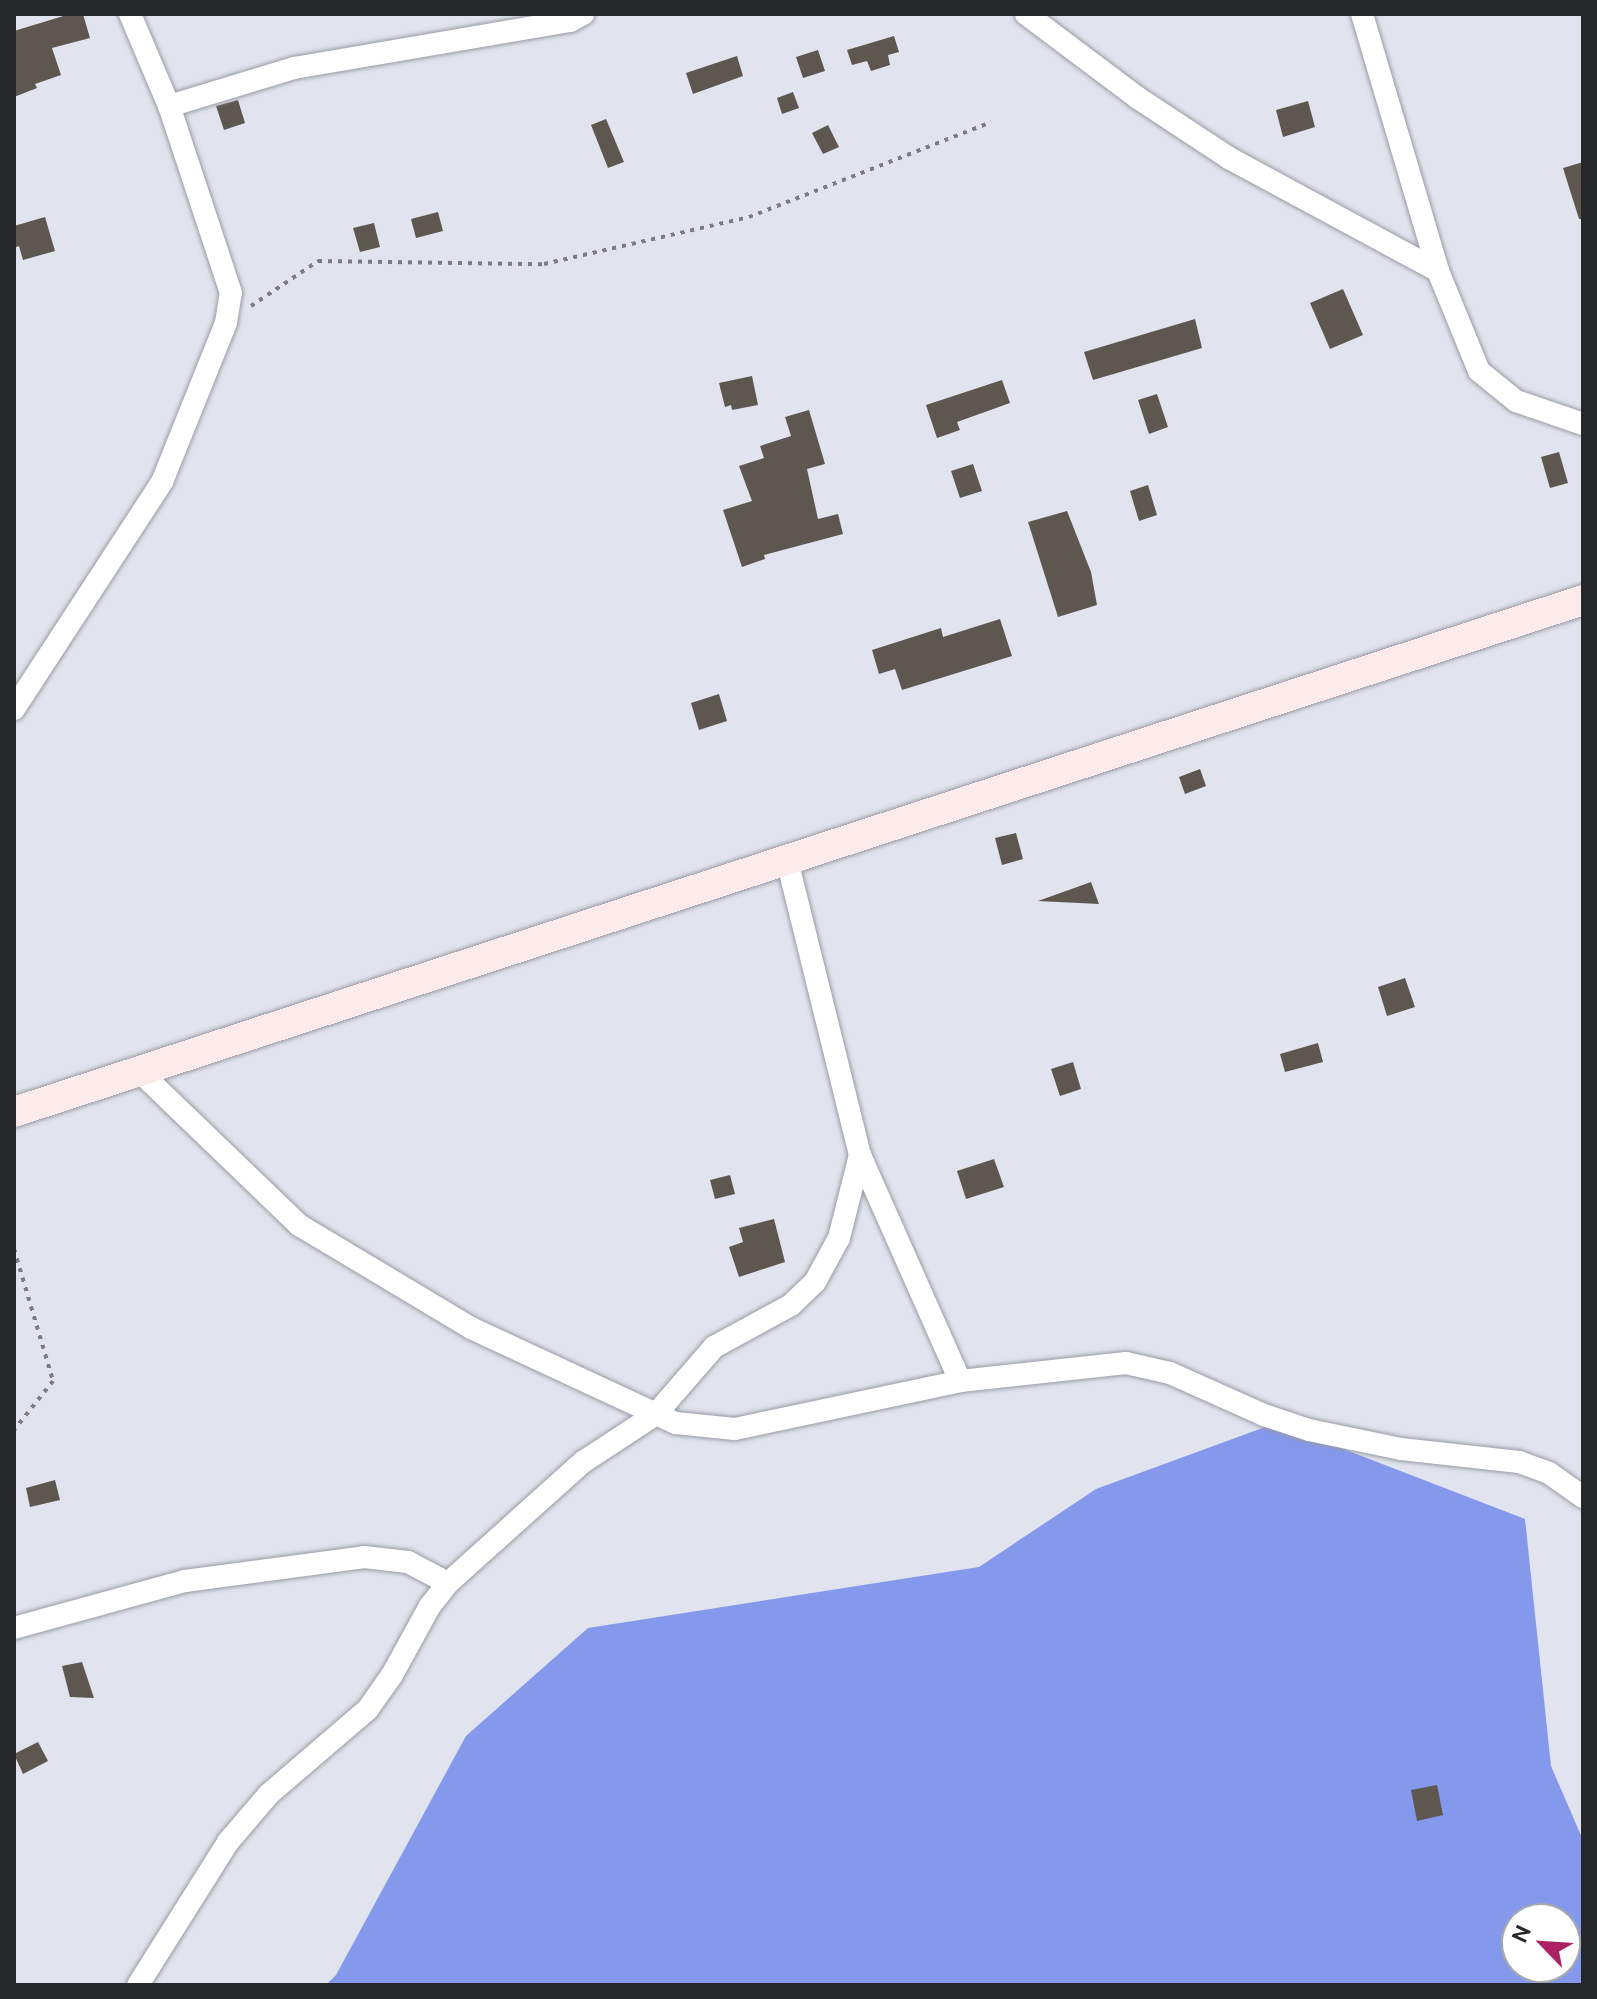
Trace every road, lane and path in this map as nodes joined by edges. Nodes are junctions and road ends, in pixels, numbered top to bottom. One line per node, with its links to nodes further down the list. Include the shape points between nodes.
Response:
1 (130, 14): 5 (street)
2 (583, 14): 5 (street, via 570,21 294,68)
3 (1026, 14): 7 (street, via 1229,158)
4 (1362, 14): 7 (street)
5 (169, 106): 8 (street, via 231,293)
6 (991, 122): 8 (path, via 749,217 544,264 318,261)
7 (1438, 271): 9 (street, via 1479,371 1516,401)
8 (226, 323): 11 (street, via 162,482)
9 (1583, 424)
10 (1583, 600): 12 (street)
11 (14, 709)
12 (787, 860): 13 (street); 15 (street)
13 (139, 1071): 14 (street); 18 (street, via 299,1225 471,1328)
14 (14, 1112)
15 (860, 1155): 17 (street); 18 (street, via 839,1238 815,1282 791,1305 714,1347)
16 (14, 1249): 19 (path, via 53,1381)
17 (960, 1381): 18 (street, via 735,1429 696,1428); 20 (street, via 1141,1364 1309,1430 1401,1449 1519,1462 1549,1473)
18 (656, 1414): 21 (street, via 583,1462)
19 (14, 1430)
20 (1583, 1497)
21 (448, 1583): 22 (street, via 408,1562 364,1557 185,1581); 23 (street, via 368,1709 269,1794 228,1842)
22 (14, 1628)
23 (138, 1985)

